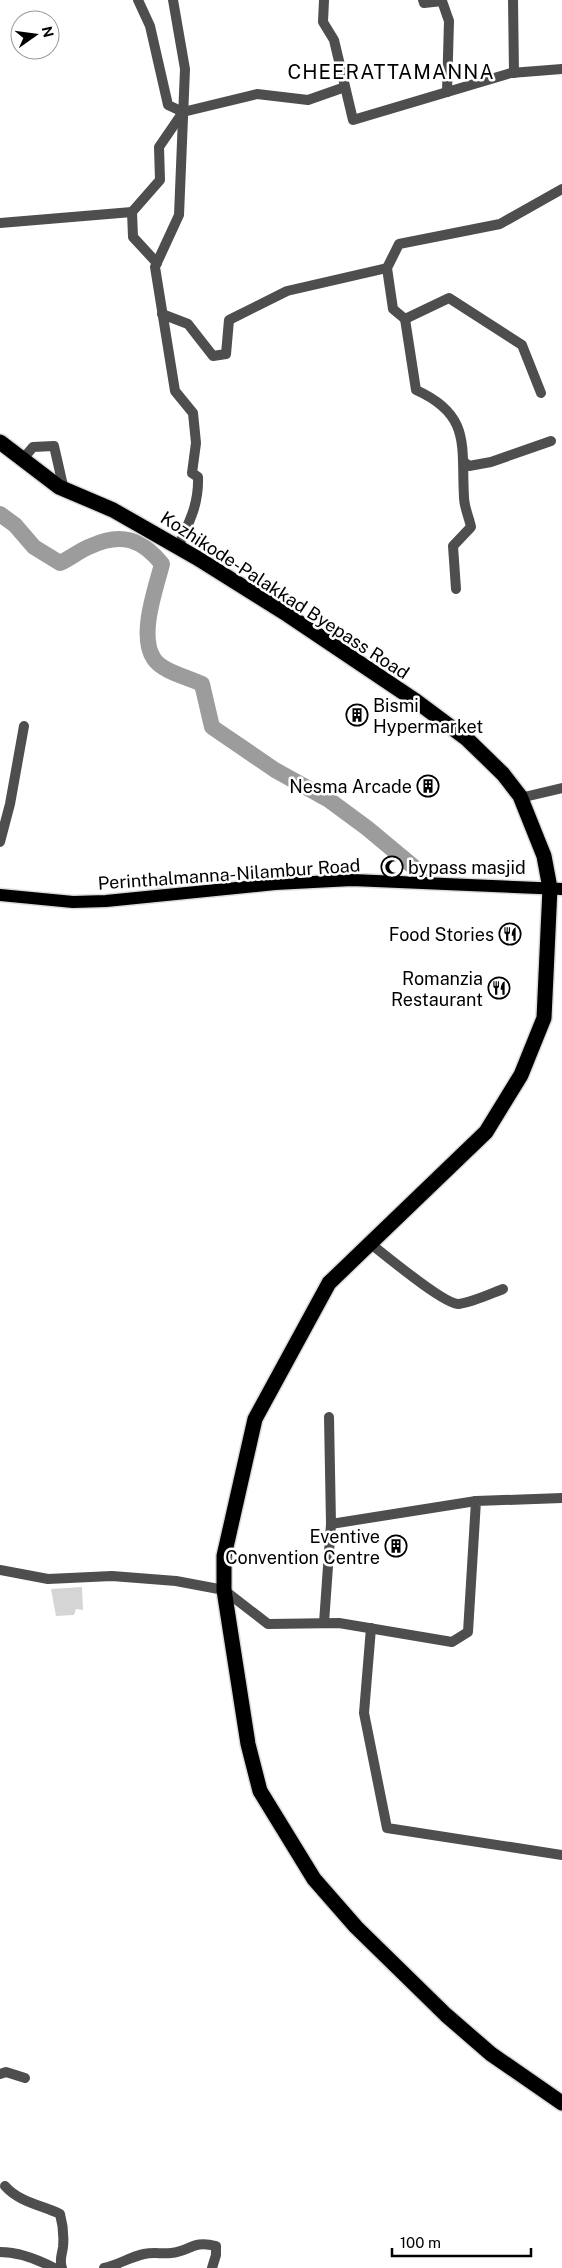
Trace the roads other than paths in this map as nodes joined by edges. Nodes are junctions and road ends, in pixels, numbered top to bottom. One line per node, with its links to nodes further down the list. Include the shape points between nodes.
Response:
1 (138, 0): 10 (street, via 150,26 168,105)
2 (173, 0): 10 (street, via 185,69)
3 (324, 0): 8 (street, via 323,22 334,40)
4 (422, 0): 9 (street, via 424,3 442,1 449,21)
5 (513, 0): 7 (street)
6 (562, 69): 7 (street)
7 (514, 73): 9 (street)
8 (345, 87): 9 (street, via 354,120); 10 (street, via 308,100 257,94)
9 (447, 92)
10 (184, 112): 12 (street, via 159,147 160,180); 14 (street, via 179,215)
11 (562, 189): 15 (street, via 500,224 399,244)
12 (132, 212): 13 (street); 14 (street, via 133,237)
13 (0, 223)
14 (157, 263): 16 (street)
15 (387, 268): 16 (street, via 287,291 229,320 226,354 213,356 188,324); 17 (street, via 394,310)
16 (162, 314): 24 (street, via 175,391 193,413 196,443 192,473 198,477 198,491 194,514)
17 (405, 319): 18 (street, via 449,298 522,345); 22 (street, via 416,390 446,408 455,420)
18 (541, 393)
19 (551, 441): 22 (street, via 491,462 469,466)
20 (0, 442): 21 (highway, Kozhikode-Palakkad Byepass Road)
21 (22, 460): 23 (highway, Kozhikode-Palakkad Byepass Road); 23 (street, via 33,447 54,446)
22 (464, 462): 25 (street, via 464,499 471,527 453,546)
23 (64, 490): 24 (highway, Kozhikode-Palakkad Byepass Road, via 113,510)
24 (178, 548): 28 (highway, Kozhikode-Palakkad Byepass Road, via 288,615 440,718 484,755)
25 (456, 589)
26 (24, 726): 29 (street)
27 (562, 788): 28 (street)
28 (520, 798): 30 (highway, Kozhikode-Palakkad Byepass Road)
29 (0, 842)
30 (556, 888): 31 (main road, Perinthalmanna-Nilambur Road, via 352,880 275,884 106,901 73,902); 32 (highway, Kozhikode-Palakkad Byepass Road, via 544,1018 521,1075 486,1132)
31 (0, 895)
32 (371, 1244): 33 (street, via 439,1297 458,1304); 39 (highway, Kozhikode-Palakkad Byepass Road, via 329,1283 255,1419 224,1556)
33 (503, 1289)
34 (329, 1417): 37 (street)
35 (562, 1498): 36 (street)
36 (476, 1501): 37 (street); 41 (street, via 468,1632 452,1642)
37 (331, 1524): 40 (street)
38 (0, 1570): 39 (street, via 48,1579 112,1576 176,1581)
39 (224, 1590): 40 (street, via 268,1624); 45 (highway, Kozhikode-Palakkad Byepass Road, via 248,1744 260,1790 314,1879 356,1927 446,2014 492,2054)
40 (324, 1623): 41 (street)
41 (371, 1628): 42 (street, via 364,1713 387,1828)
42 (562, 1854)
43 (0, 2074): 44 (street, via 6,2072)
44 (25, 2078)
45 (562, 2103)
46 (5, 2186): 49 (street, via 32,2205 60,2214 63,2227)
47 (0, 2252): 48 (street, via 22,2254)
48 (54, 2268)
49 (62, 2268)
50 (104, 2268): 51 (street, via 145,2253 170,2253 197,2243 216,2246)
51 (212, 2268)

